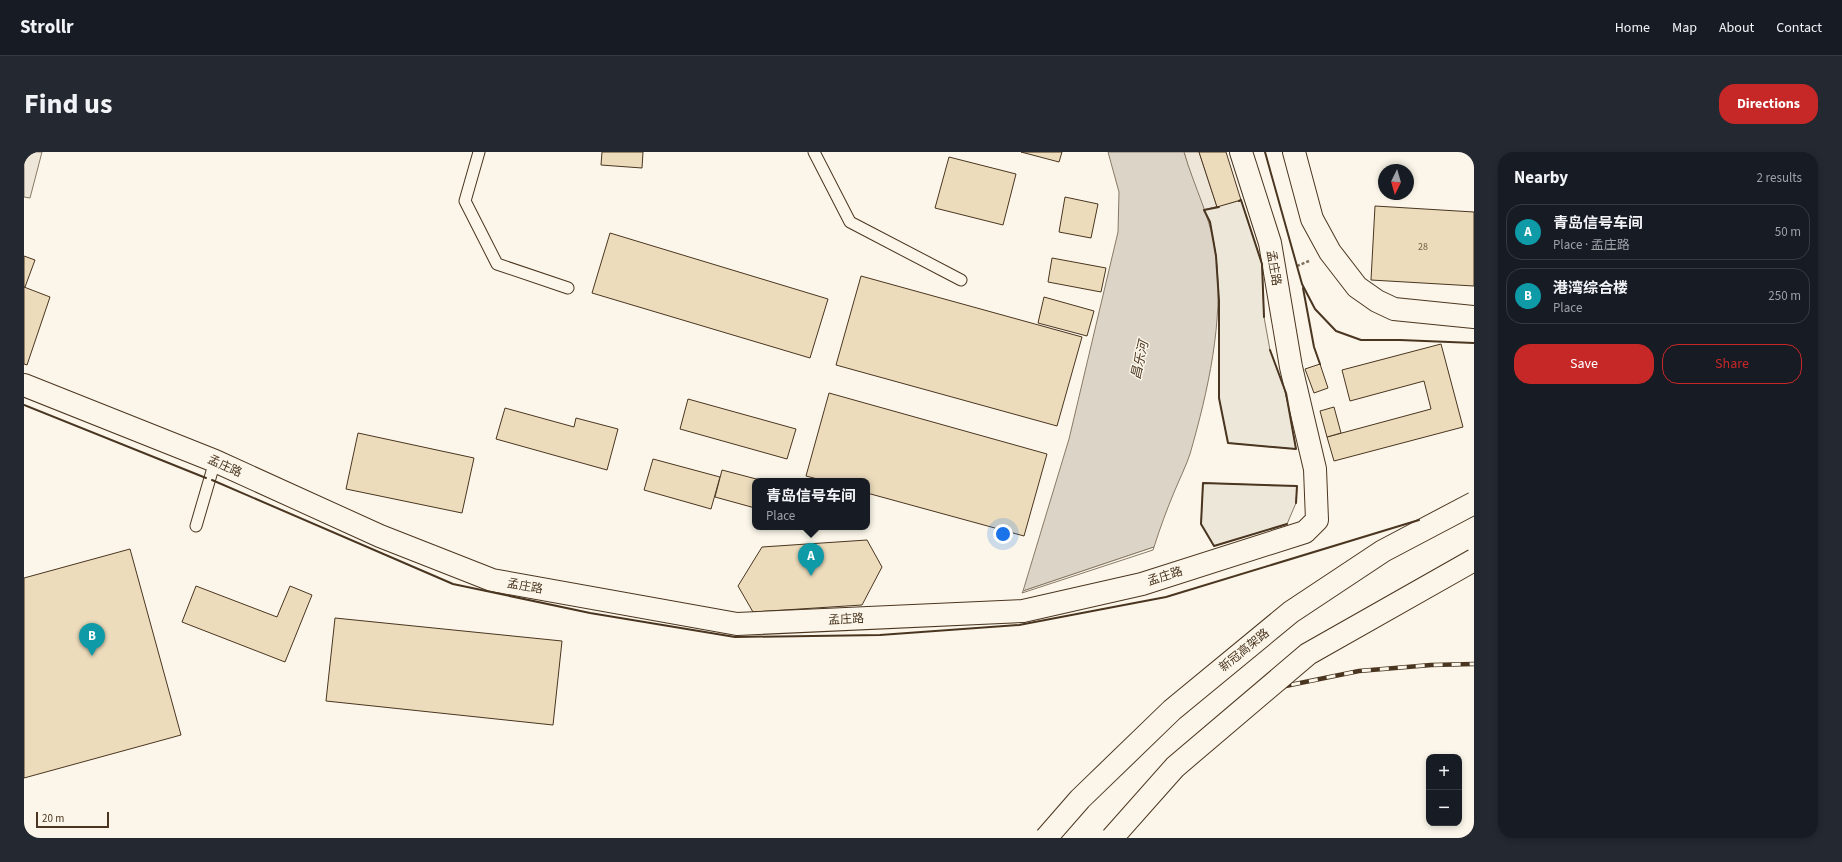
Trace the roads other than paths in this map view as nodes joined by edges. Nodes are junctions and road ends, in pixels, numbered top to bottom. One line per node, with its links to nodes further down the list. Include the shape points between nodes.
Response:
1 (479, 152): 6 (lane, via 464,201 497,264)
2 (814, 152): 5 (lane, via 850,222)
3 (1241, 152): 9 (main road, 孟庄路, via 1270,243 1291,367 1315,470 1318,520 1305,532 1142,584 1022,612 737,624 492,580 380,536)
4 (1294, 152): 7 (main road, via 1312,220 1330,252 1358,287 1377,301 1394,309)
5 (961, 280)
6 (568, 288)
7 (1474, 317)
8 (24, 385): 9 (main road, 孟庄路)
9 (214, 461): 11 (lane)
10 (1474, 503): 13 (main road, 新冠高架路, bridge, via 1384,551 1291,612 1172,710 1080,799)
11 (196, 526)
12 (1474, 560): 14 (main road, bridge, via 1308,654 1175,767)
13 (1046, 838)
14 (1112, 838)

